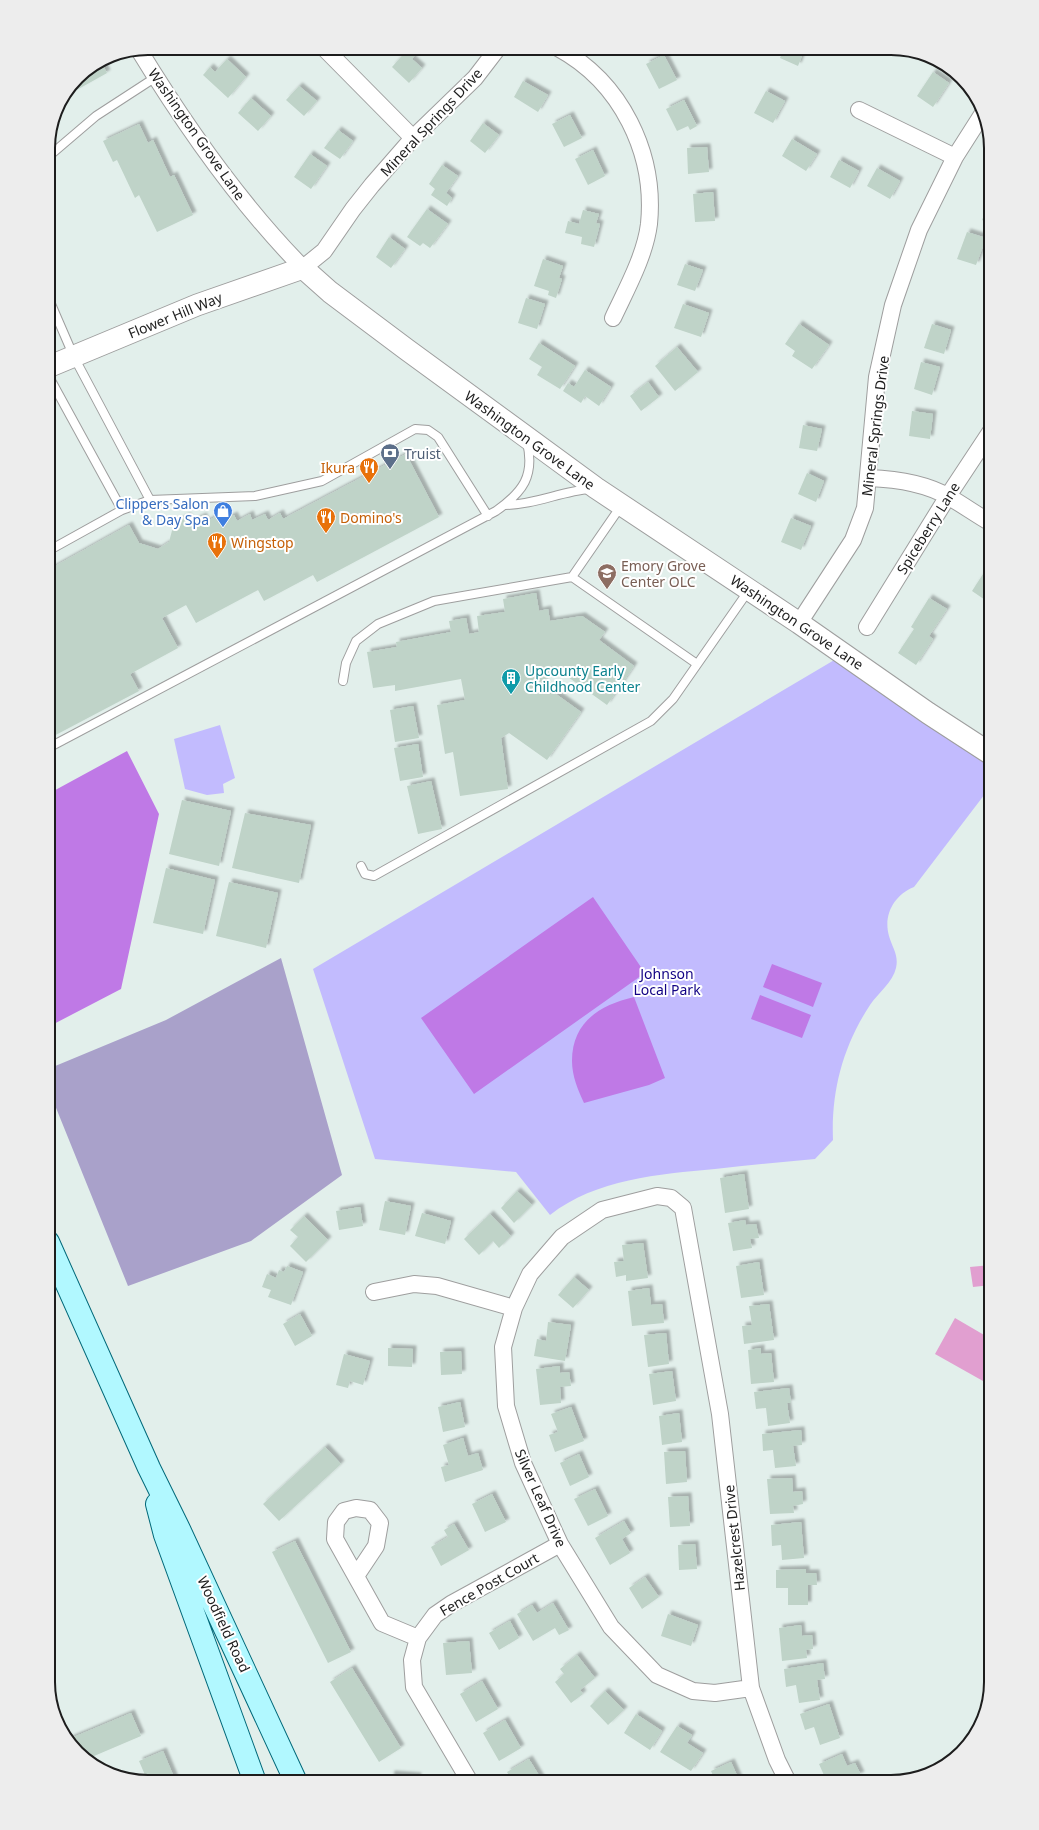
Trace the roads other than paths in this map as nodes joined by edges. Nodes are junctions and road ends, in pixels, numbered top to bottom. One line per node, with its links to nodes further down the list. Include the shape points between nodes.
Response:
1 (142, 55): 5 (street, Washington Grove Lane)
2 (331, 55): 8 (street)
3 (493, 55): 8 (street, Mineral Springs Drive, via 475,78)
4 (571, 55): 13 (street, via 597,76 624,110 637,134 650,185 649,226 639,260)
5 (156, 77): 9 (lane, via 96,116); 11 (street, Washington Grove Lane, via 213,162 285,250)
6 (859, 110): 10 (street)
7 (979, 118): 10 (street, Mineral Springs Drive)
8 (413, 138): 11 (street, Mineral Springs Drive, via 353,209 324,251)
9 (55, 151)
10 (955, 158): 19 (street, Mineral Springs Drive, via 919,230 893,305 878,377)
11 (303, 268): 14 (street, Flower Hill Way, via 196,305); 17 (street, Washington Grove Lane, via 336,296)
12 (55, 313): 14 (lane)
13 (613, 318)
14 (74, 357): 15 (street, Flower Hill Way); 22 (lane)
15 (55, 364)
16 (55, 388): 25 (lane)
17 (526, 437): 20 (street, Washington Grove Lane); 23 (lane, via 531,457 529,473 523,486)
18 (984, 442): 21 (street, Spiceberry Lane)
19 (869, 478): 21 (street, via 919,484); 31 (street, Mineral Springs Drive, via 865,508 853,540)
20 (596, 488): 23 (lane, via 516,505); 24 (street, Washington Grove Lane)
21 (948, 496): 27 (street); 32 (street, Spiceberry Lane)
22 (150, 500): 25 (lane); 26 (lane, via 255,496 322,481 415,429 428,430 438,436)
23 (505, 505): 26 (lane)
24 (621, 505): 29 (lane); 30 (street, Washington Grove Lane)
25 (122, 510): 28 (lane)
26 (488, 516): 35 (lane)
27 (984, 519)
28 (55, 547)
29 (572, 577): 33 (lane); 34 (lane, via 434,601 378,624 356,641 346,663)
30 (749, 590): 31 (street, Washington Grove Lane); 33 (lane)
31 (799, 623): 36 (street, Washington Grove Lane)
32 (867, 626)
33 (697, 664): 37 (lane, via 673,699 651,721 374,876 365,874)
34 (343, 681)
35 (55, 744)
36 (984, 749)
37 (361, 866)
38 (55, 1258): 42 (main road, Woodfield Road)
39 (699, 1290): 41 (street, Silver Leaf Drive, via 683,1208 670,1198 657,1196 602,1210 562,1237 530,1274); 46 (street, Hazelcrest Drive, via 720,1414)
40 (374, 1292): 41 (street, via 414,1284 437,1286)
41 (514, 1308): 43 (street, Silver Leaf Drive, via 503,1347 506,1406 523,1463)
42 (149, 1468): 47 (main road, Woodfield Road, via 165,1535); 48 (main road, Woodfield Road)
43 (560, 1544): 45 (street, Fence Post Court, via 451,1604 435,1615); 46 (street, Silver Leaf Drive, via 611,1626 657,1675 693,1691 715,1693)
44 (356, 1576): 45 (street, via 382,1623)
45 (418, 1638): 49 (street, Fence Post Court, via 412,1660 414,1687)
46 (751, 1688): 50 (street, Hazelcrest Drive, via 776,1760)
47 (252, 1775)
48 (293, 1775)
49 (466, 1775)
50 (784, 1775)

